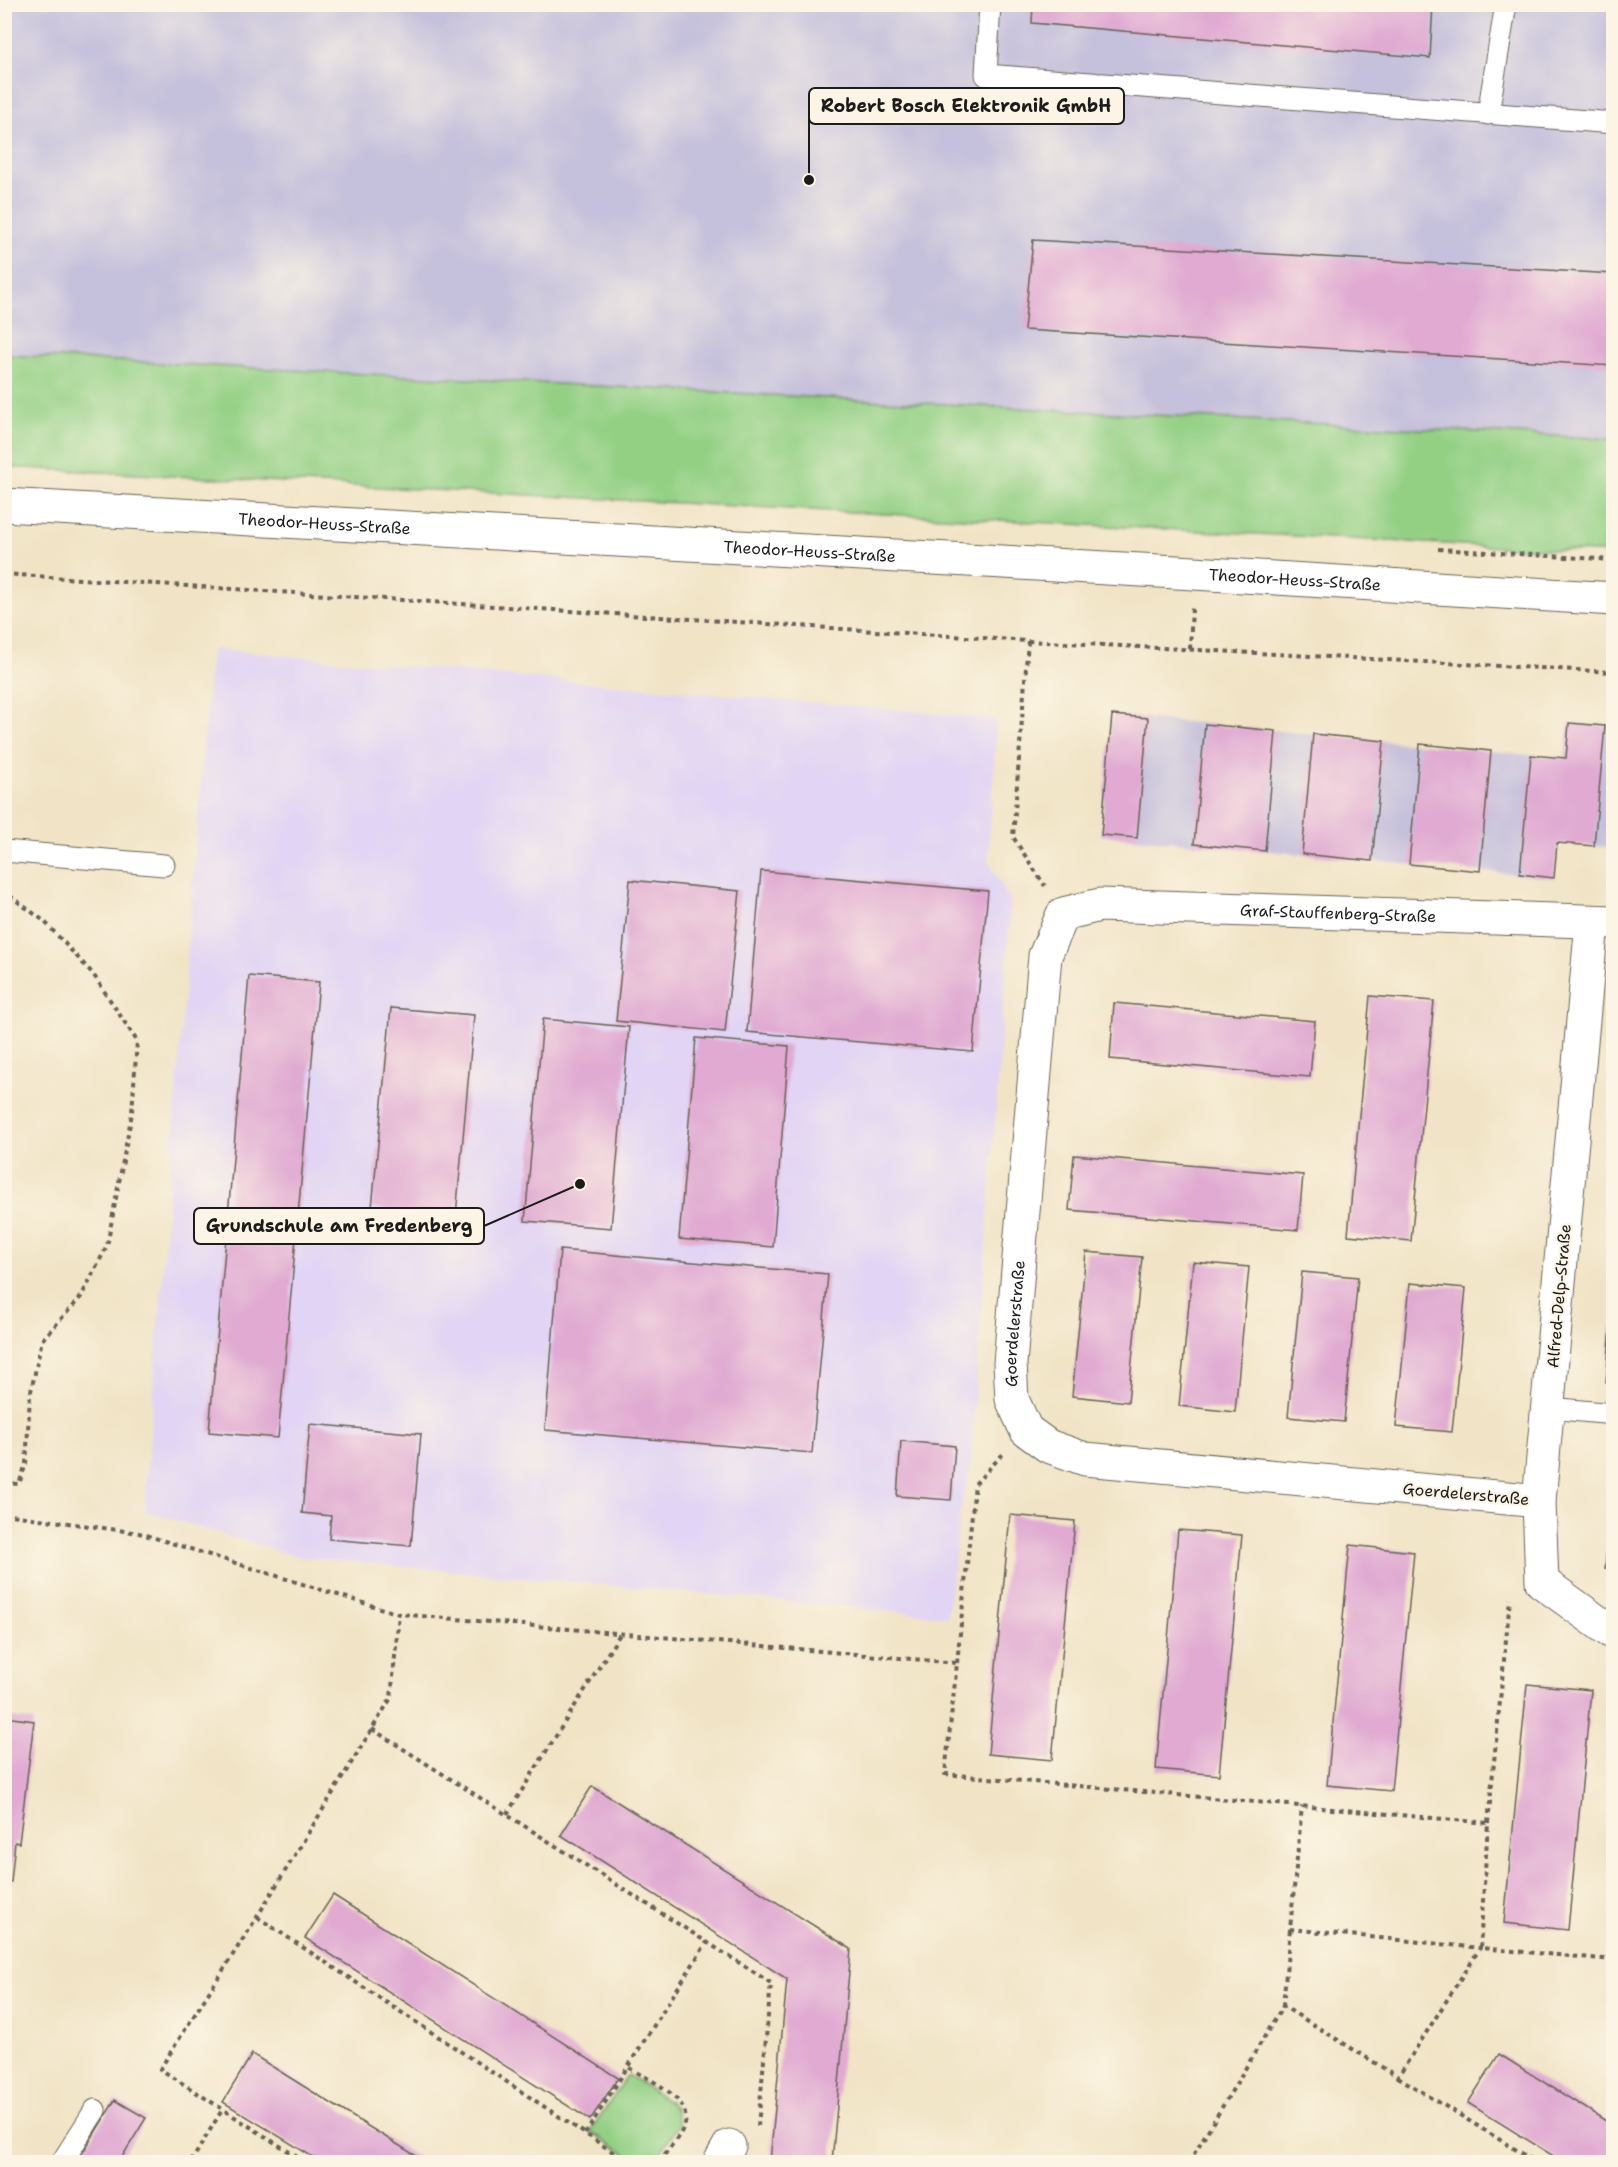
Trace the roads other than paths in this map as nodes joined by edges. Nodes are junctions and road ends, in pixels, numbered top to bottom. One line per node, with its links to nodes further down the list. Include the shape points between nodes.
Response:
1 (990, 4): 3 (lane, via 986,75)
2 (1506, 4): 3 (lane)
3 (1488, 114): 4 (lane)
4 (1614, 123)
5 (4, 505): 6 (street, Theodor-Heuss-Straße)
6 (1614, 599)
7 (4, 851): 8 (lane)
8 (164, 865)
9 (1063, 914): 10 (street, Graf-Stauffenberg-Straße, via 1100,905); 13 (street, Goerdelerstraße, via 1045,956 1010,1364 1011,1399 1026,1430 1048,1446 1085,1459)
10 (1603, 922): 11 (street, Alfred-Delp-Straße)
11 (1549, 1408): 12 (lane); 13 (street, Alfred-Delp-Straße)
12 (1614, 1414)
13 (1539, 1501): 14 (street, Alfred-Delp-Straße, via 1542,1582)
14 (1614, 1631)
15 (95, 2110): 16 (lane)
16 (62, 2163)

